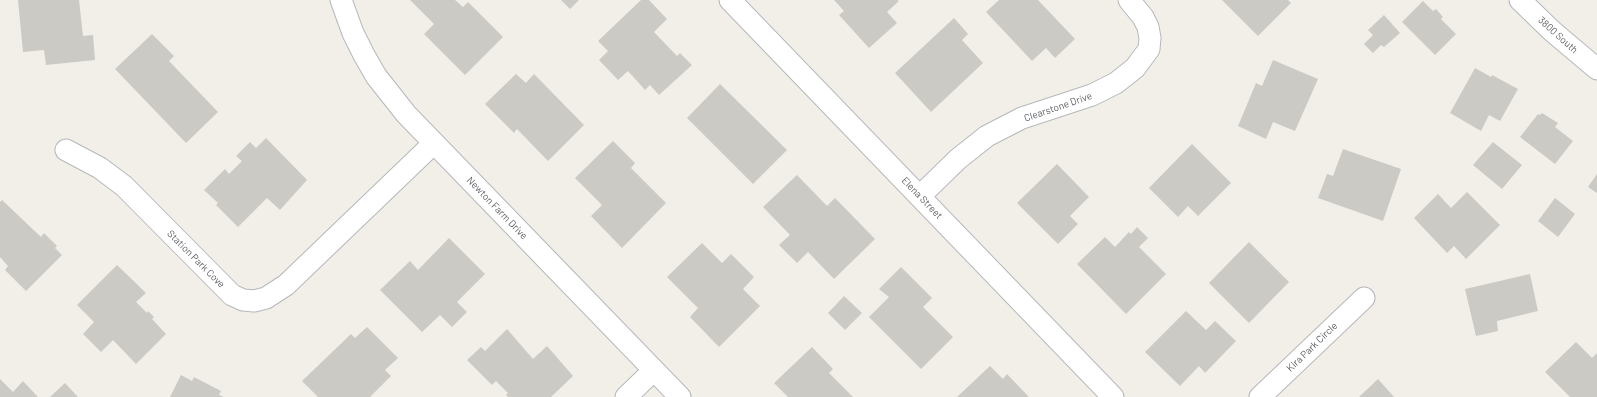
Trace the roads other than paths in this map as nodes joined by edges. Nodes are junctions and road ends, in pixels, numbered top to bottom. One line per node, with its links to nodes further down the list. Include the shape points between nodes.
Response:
1 (341, 0): 6 (street, Newton Farm Drive, via 353,33 376,76 406,114)
2 (730, 0): 8 (street, Elena Street)
3 (1129, 0): 8 (street, Clearstone Drive, via 1143,17 1150,38 1149,49 1135,68 1116,83 1092,95 1022,118 987,136)
4 (1520, 0): 5 (street, 3800 South)
5 (1597, 69)
6 (434, 143): 7 (street, Station Park Cove, via 286,285 266,298 254,301 232,295 124,186 100,168); 10 (street, Newton Farm Drive)
7 (66, 150)
8 (920, 196): 13 (street, Elena Street)
9 (1364, 298): 14 (street, Kira Park Circle)
10 (654, 370): 11 (street); 12 (street, Newton Farm Drive)
11 (626, 397)
12 (680, 397)
13 (1113, 397)
14 (1260, 397)

